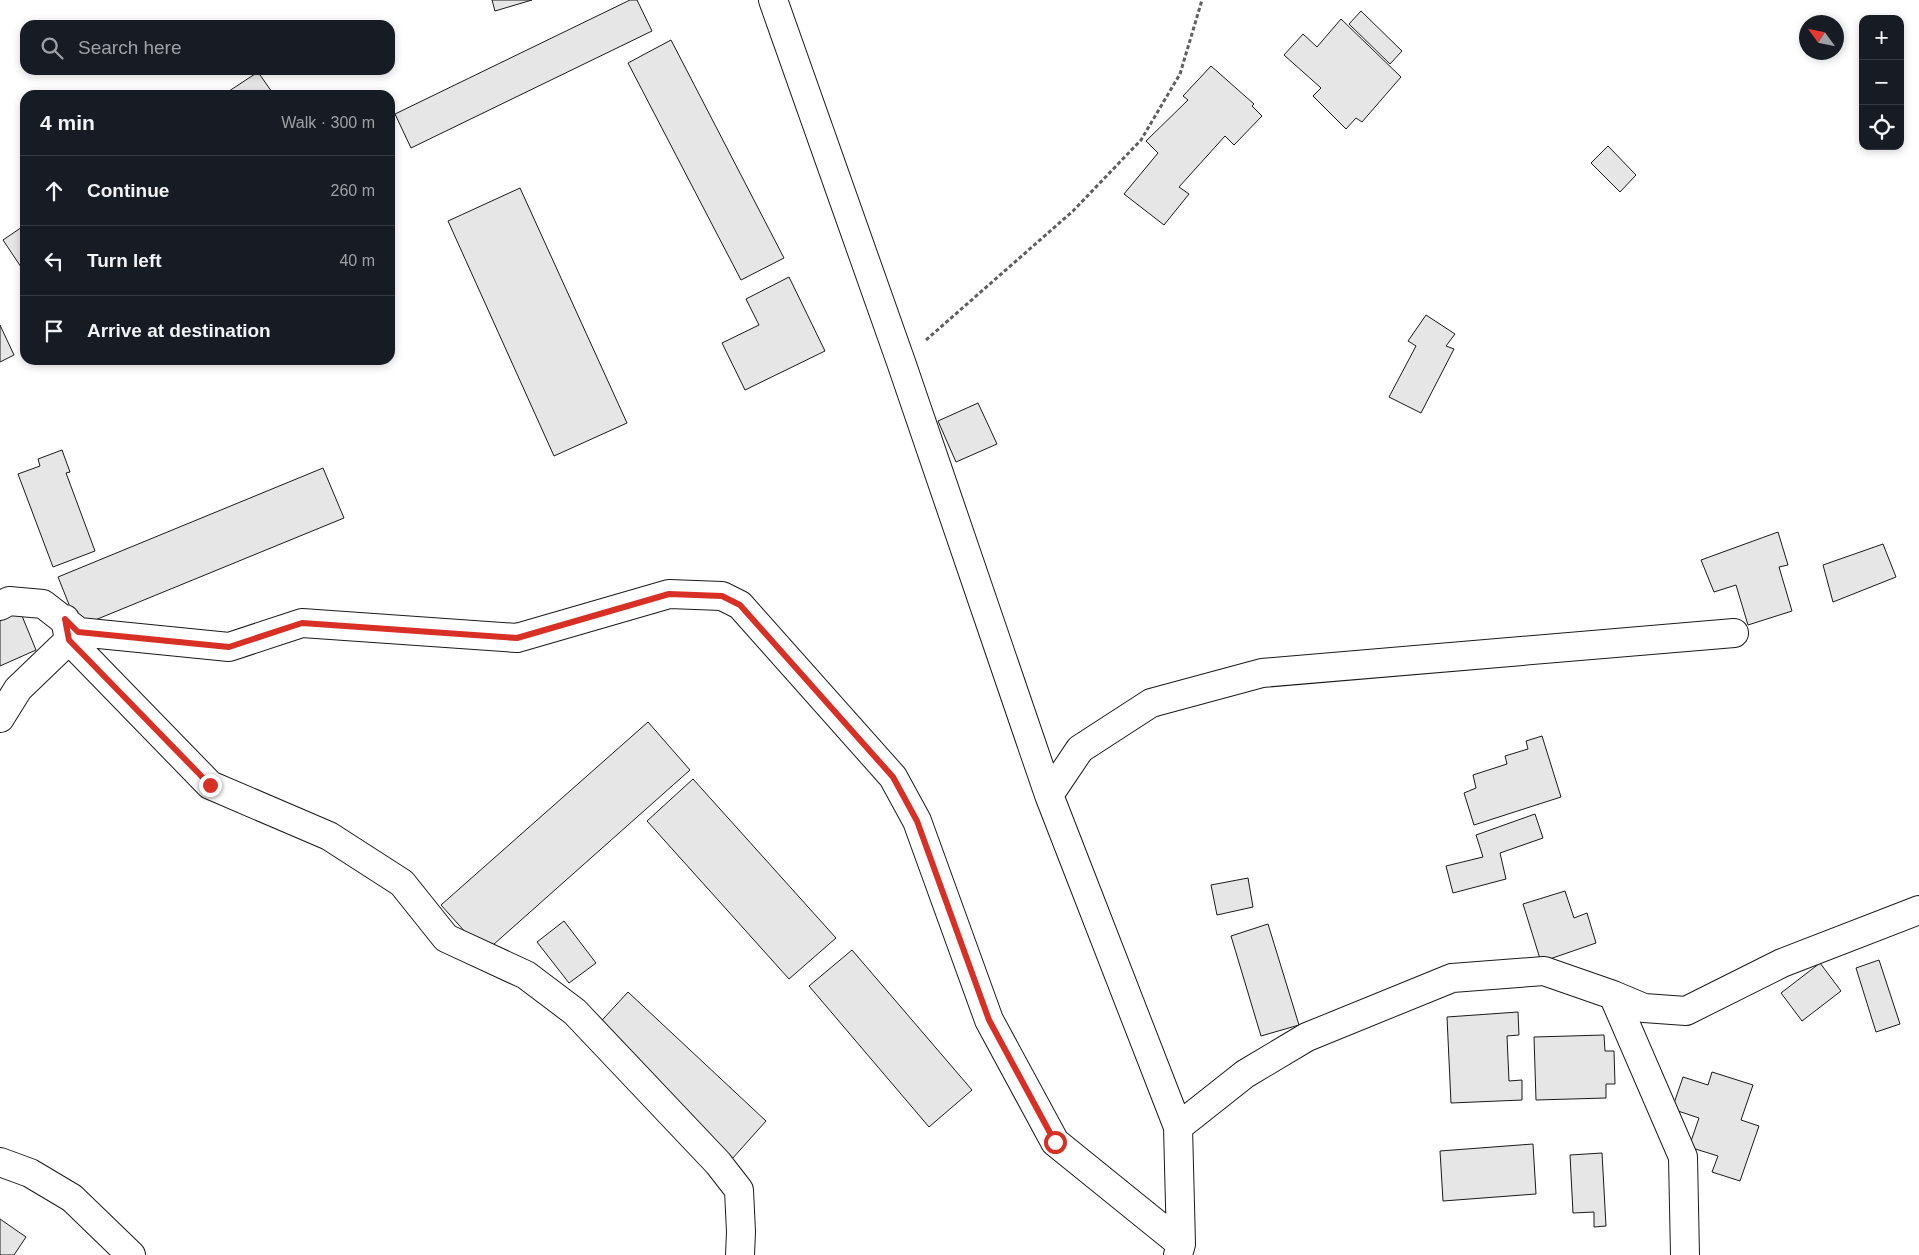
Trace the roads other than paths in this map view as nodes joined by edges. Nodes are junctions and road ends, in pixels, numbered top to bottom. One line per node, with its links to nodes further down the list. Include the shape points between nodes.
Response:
1 (773, 0): 6 (street)
2 (0, 606): 3 (street, via 9,601 43,604)
3 (67, 630): 5 (street, via 18,689); 11 (street, via 229,647 302,623 517,638 669,594 722,596 740,605 893,777 917,821 989,1020 1055,1142); 13 (street, via 210,785 329,836 402,882 446,938 526,974 575,1012 718,1163 739,1190)
4 (1734, 633): 6 (street, via 1262,673 1151,703 1080,749)
5 (0, 718)
6 (1049, 795): 9 (street)
7 (1919, 910): 8 (street, via 1782,963 1686,1011 1644,1008)
8 (1613, 995): 9 (street, via 1544,971 1452,978 1307,1037 1245,1074); 14 (street, via 1683,1157)
9 (1178, 1127): 11 (street)
10 (0, 1162): 12 (street, via 30,1173 72,1198)
11 (1179, 1250)
12 (131, 1255)
13 (740, 1255)
14 (1685, 1255)

